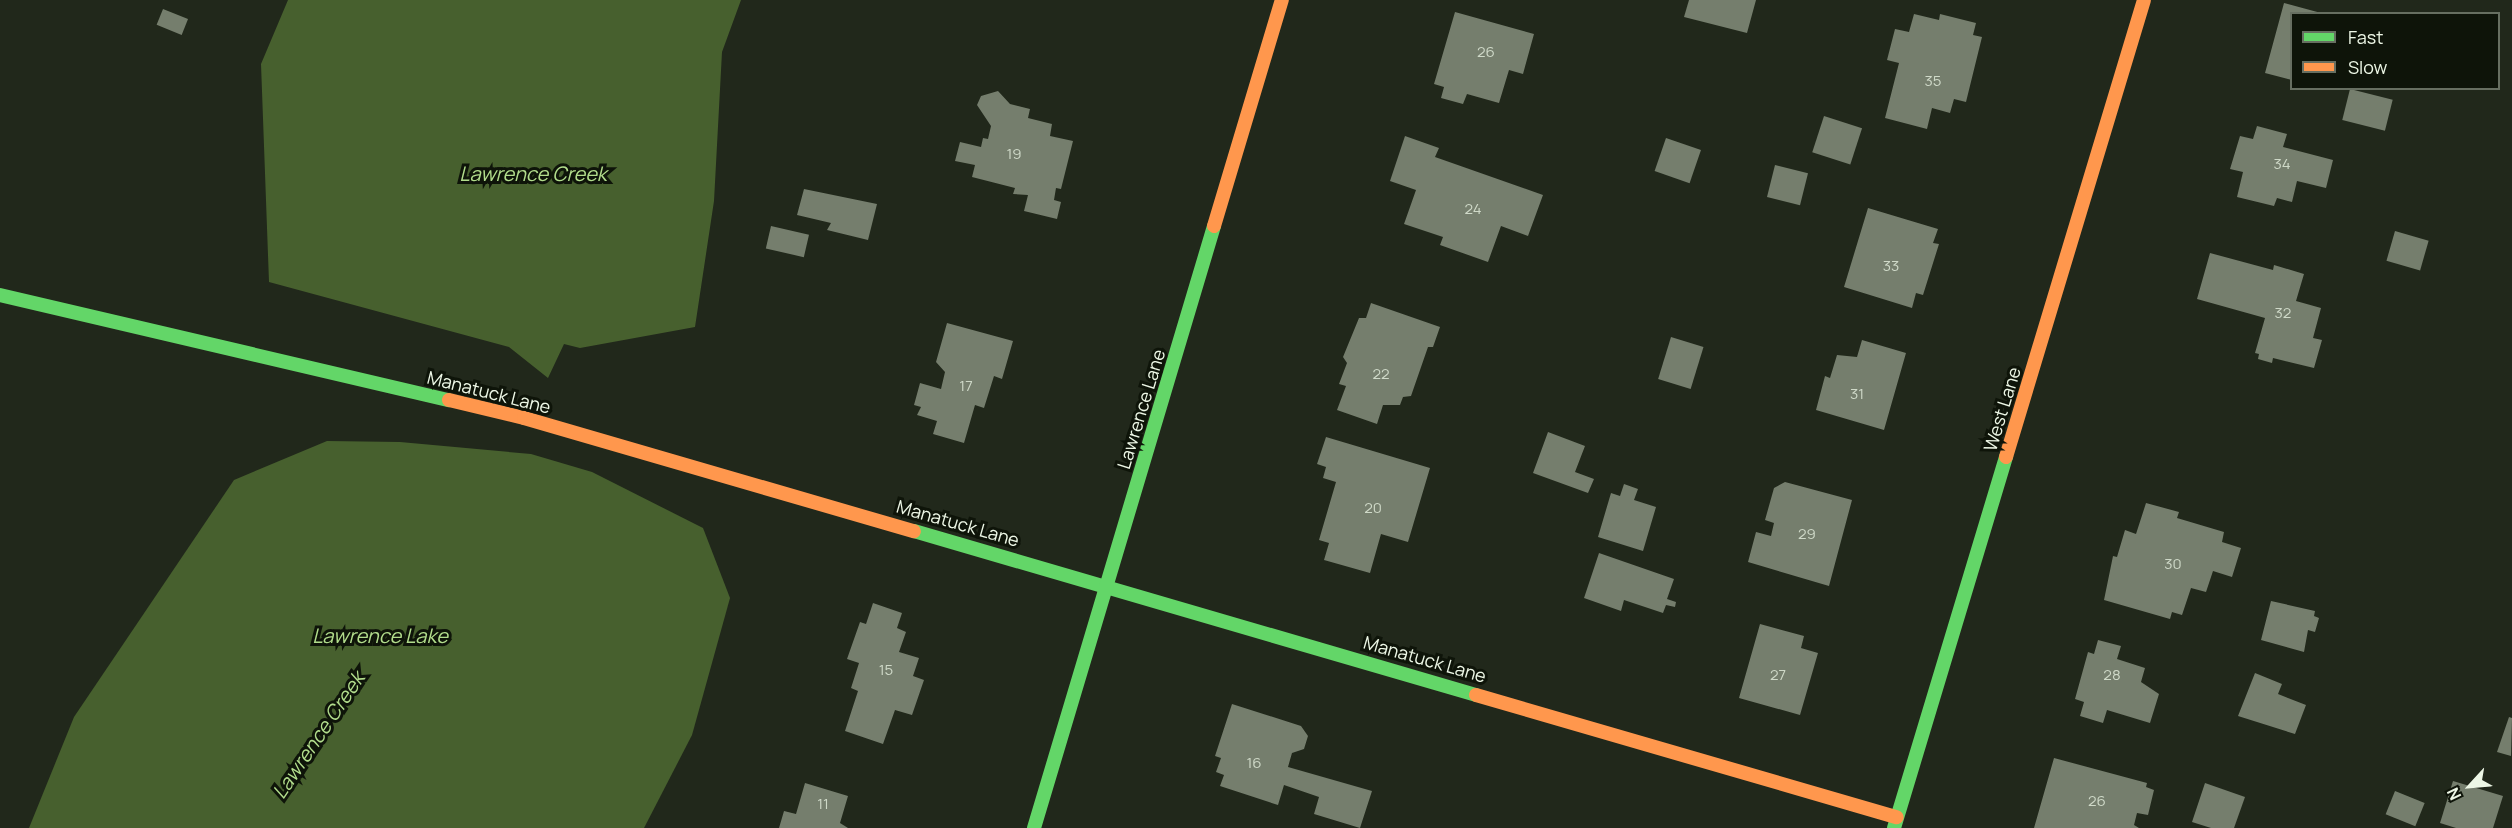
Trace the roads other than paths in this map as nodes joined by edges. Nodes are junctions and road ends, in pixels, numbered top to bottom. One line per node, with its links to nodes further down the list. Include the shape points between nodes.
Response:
1 (1282, 0): 4 (street, Lawrence Lane)
2 (2144, 0): 5 (street, West Lane)
3 (0, 295): 4 (street, Manatuck Lane, via 524,418)
4 (1107, 584): 5 (street, Manatuck Lane); 6 (street, Lawrence Lane)
5 (1896, 822)
6 (1034, 828)

